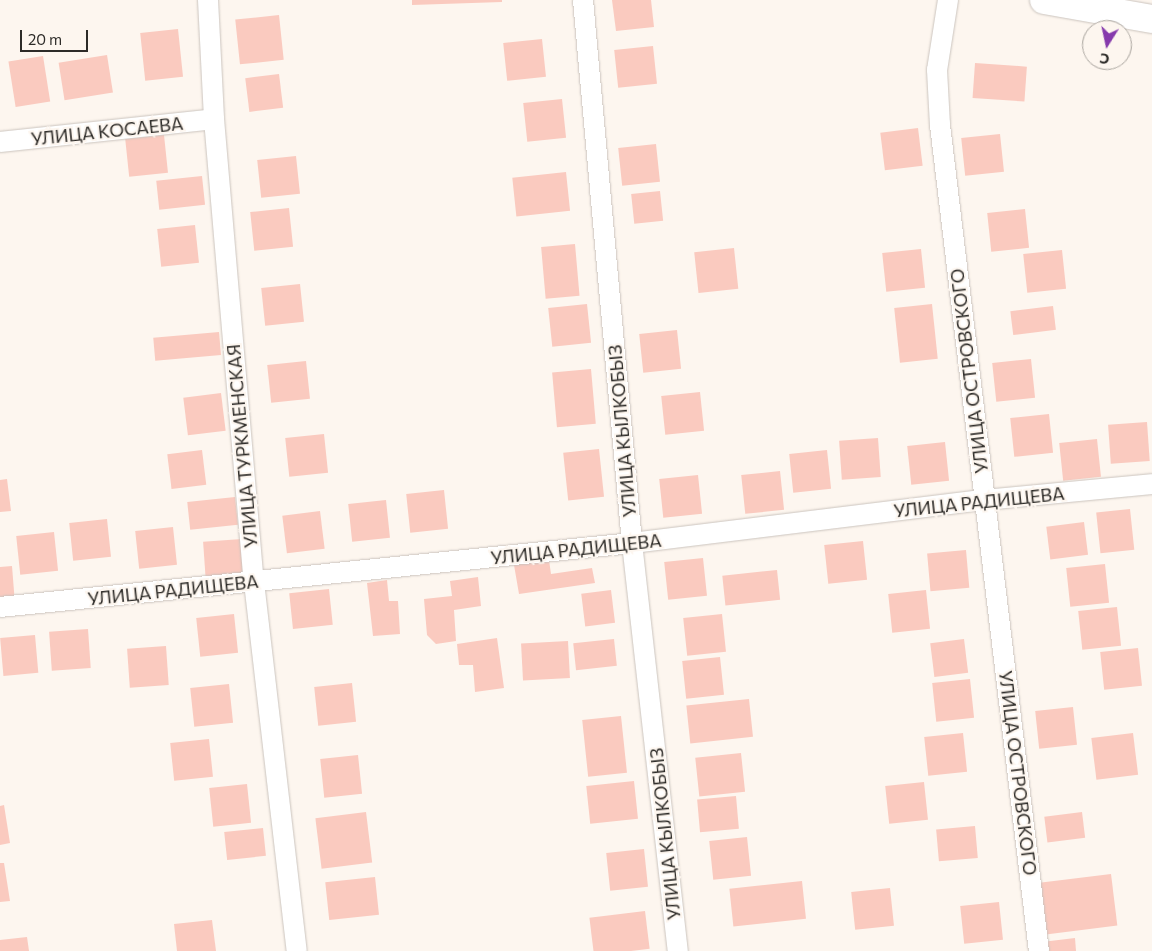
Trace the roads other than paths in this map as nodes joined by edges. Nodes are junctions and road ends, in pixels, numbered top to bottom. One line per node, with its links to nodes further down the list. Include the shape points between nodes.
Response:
1 (208, 0): 6 (street, УЛИЦА ТУРКМЕНСКАЯ)
2 (583, 0): 10 (street, УЛИЦА КЫЛКОБЫЗ)
3 (948, 0): 9 (street, УЛИЦА ОСТРОВСКОГО, via 937,70 940,125)
4 (1044, 0): 5 (street)
5 (1152, 19)
6 (214, 119): 7 (street, УЛИЦА КОСАЕВА); 11 (street, УЛИЦА ТУРКМЕНСКАЯ)
7 (0, 142)
8 (1152, 484): 9 (street, УЛИЦА РАДИЩЕВА)
9 (984, 500): 10 (street, УЛИЦА РАДИЩЕВА); 15 (street, УЛИЦА ОСТРОВСКОГО)
10 (632, 543): 11 (street, УЛИЦА РАДИЩЕВА); 14 (street, УЛИЦА КЫЛКОБЫЗ)
11 (254, 582): 12 (street, УЛИЦА РАДИЩЕВА); 13 (street, УЛИЦА ТУРКМЕНСКАЯ)
12 (0, 607)
13 (297, 951)
14 (678, 951)
15 (1039, 951)

